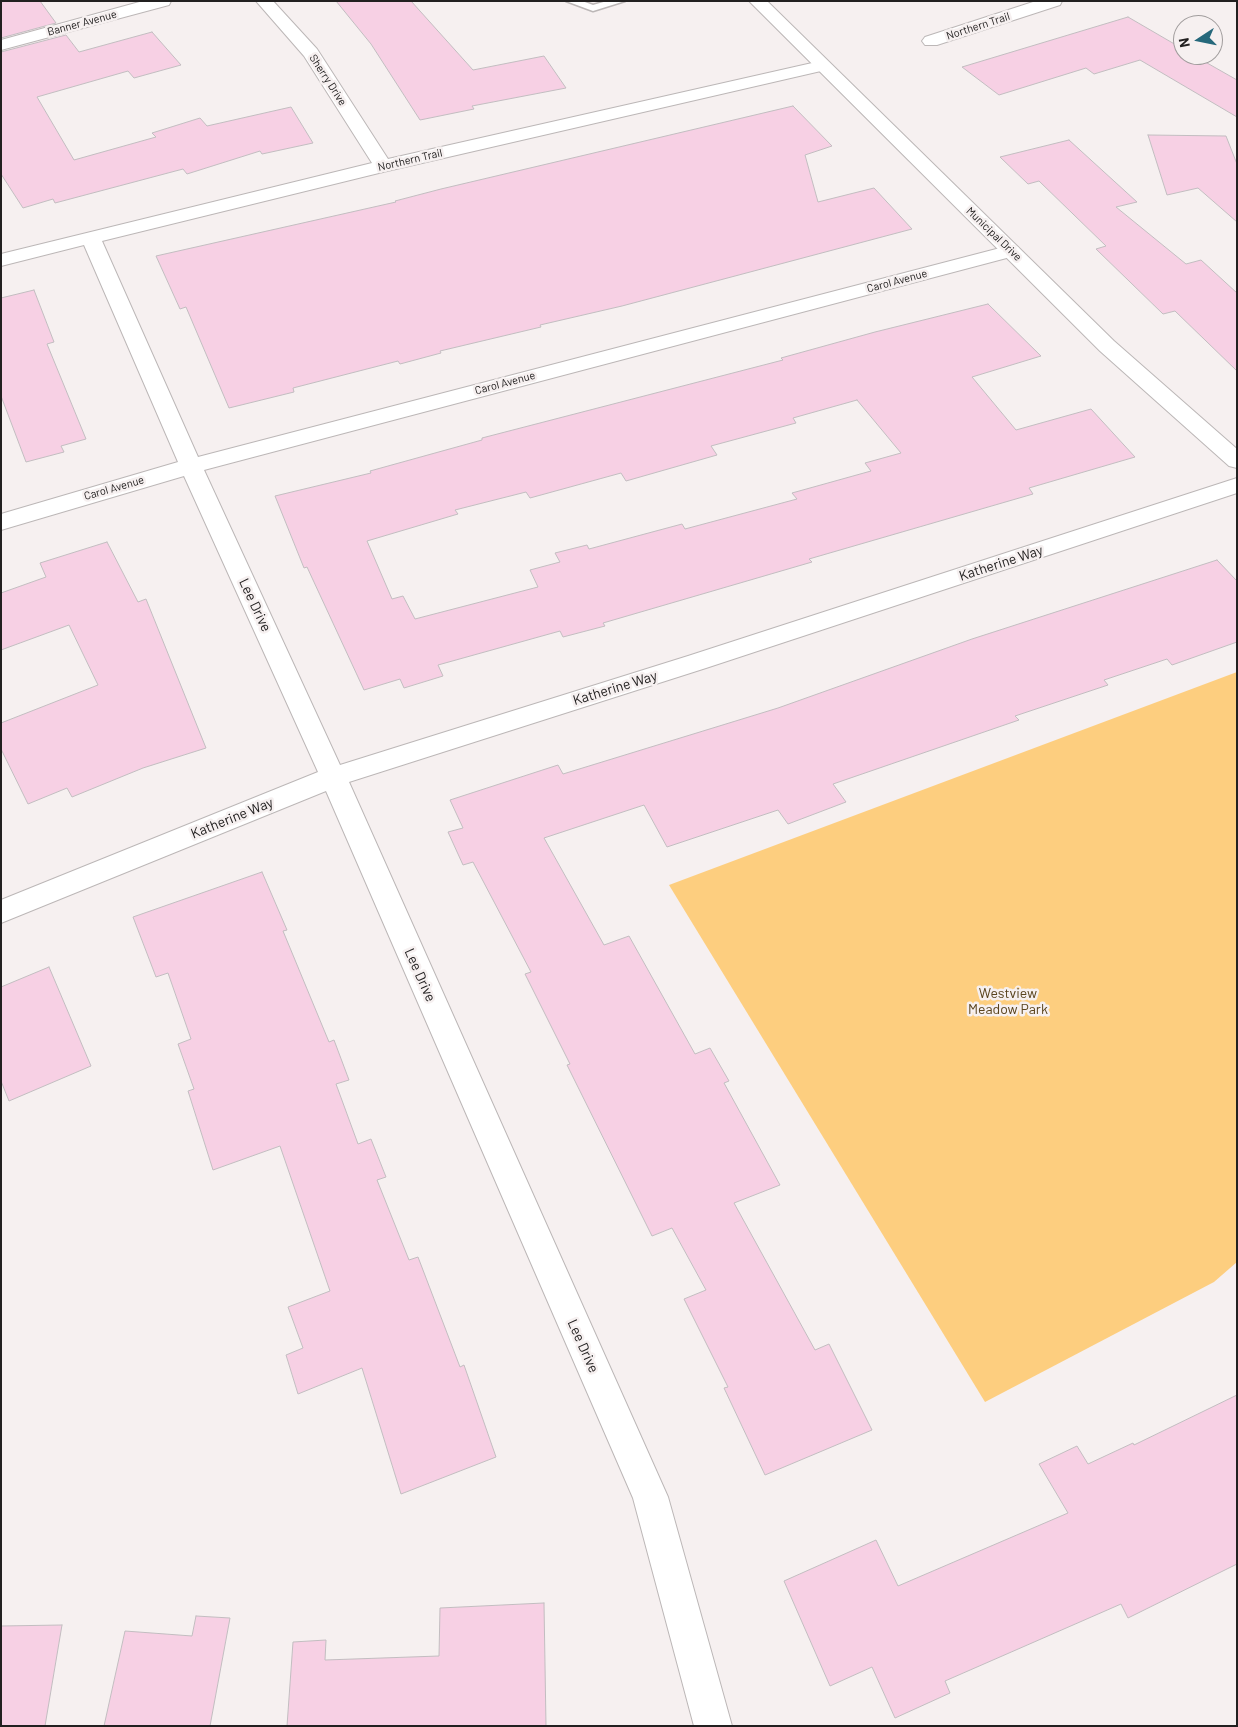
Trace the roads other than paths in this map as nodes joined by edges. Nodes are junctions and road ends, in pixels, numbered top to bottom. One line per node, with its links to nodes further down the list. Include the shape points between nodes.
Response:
1 (163, 1): 8 (street, Banner Avenue)
2 (264, 1): 10 (street, Sherry Drive, via 311,53)
3 (571, 1): 4 (lane, via 593,8)
4 (620, 1)
5 (757, 1): 9 (street, Municipal Drive)
6 (1050, 2): 7 (street, Northern Trail)
7 (931, 41)
8 (1, 45)
9 (821, 66): 10 (street, Northern Trail); 12 (street, Municipal Drive)
10 (383, 166): 11 (street, Northern Trail)
11 (91, 238): 13 (street, Northern Trail); 15 (street, Lee Drive)
12 (1011, 252): 14 (street, Municipal Drive, via 1107,346); 15 (street, Carol Avenue)
13 (1, 260)
14 (1237, 461)
15 (191, 466): 17 (street, Carol Avenue); 18 (street, Lee Drive)
16 (1237, 485): 18 (street, Katherine Way, via 716,656)
17 (1, 522)
18 (333, 777): 19 (street, Katherine Way); 20 (street, Lee Drive, via 650,1497)
19 (1, 912)
20 (713, 1726)

